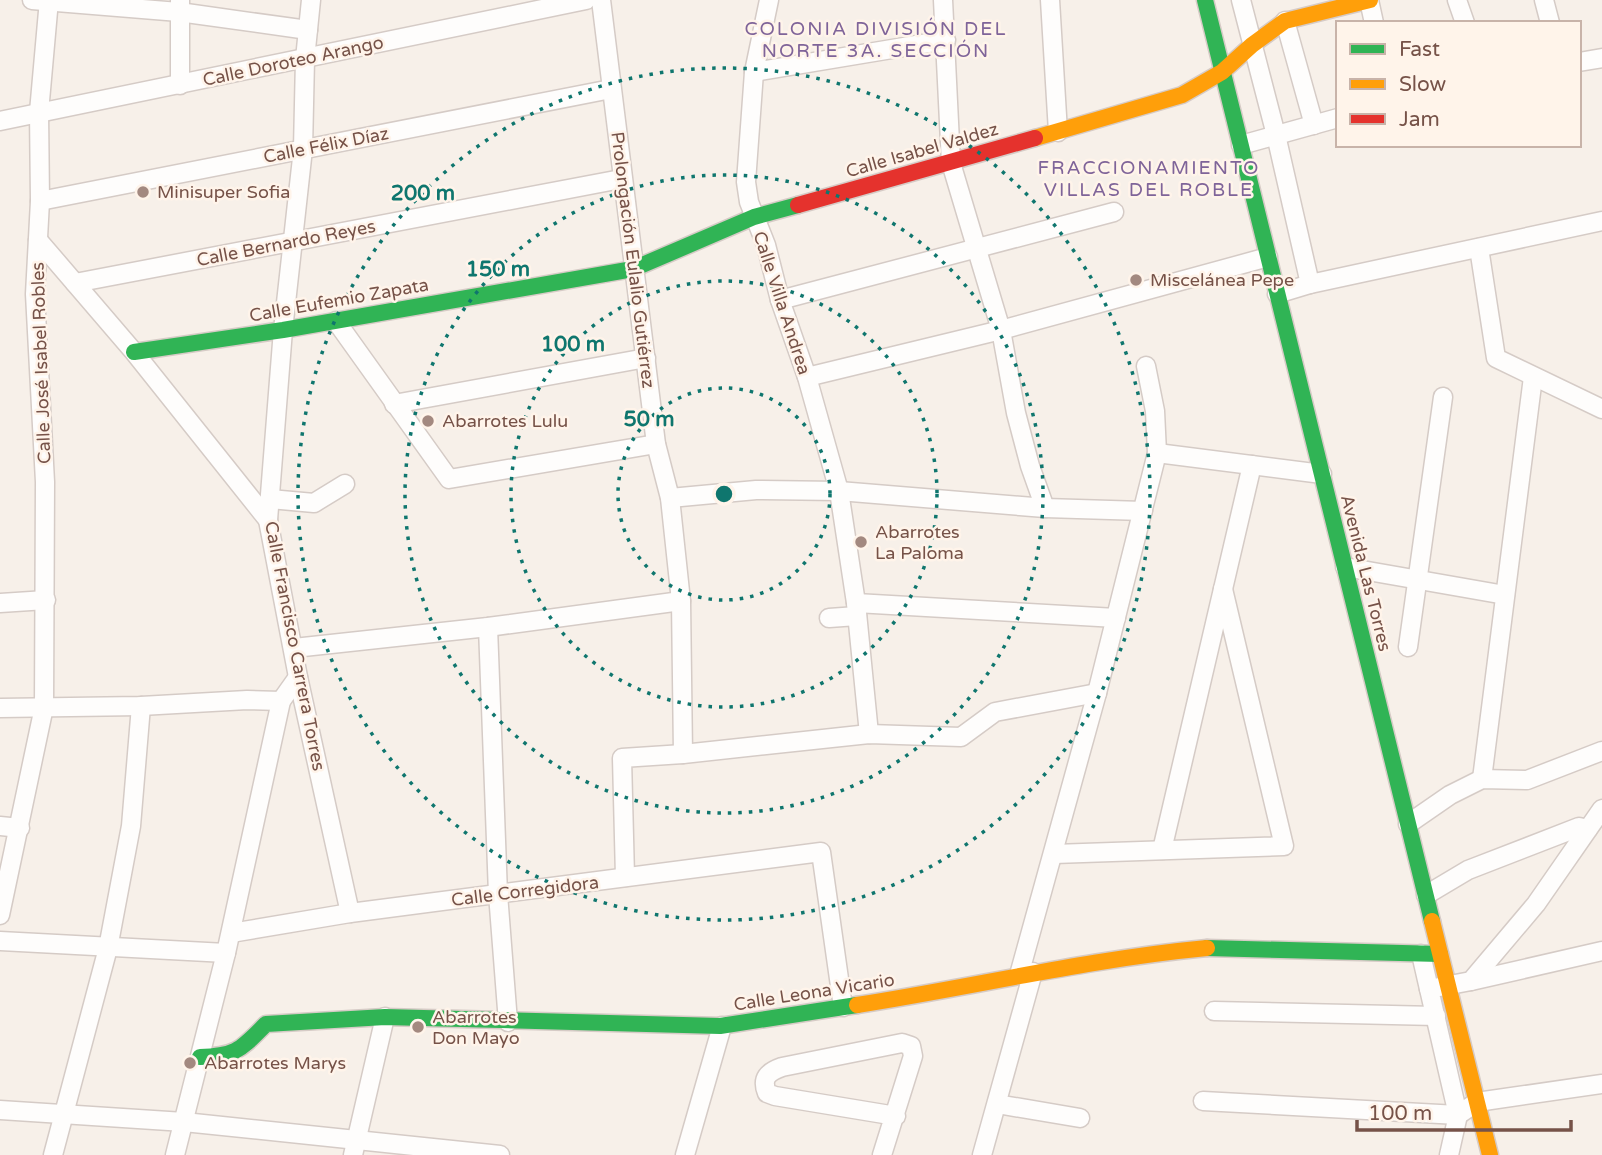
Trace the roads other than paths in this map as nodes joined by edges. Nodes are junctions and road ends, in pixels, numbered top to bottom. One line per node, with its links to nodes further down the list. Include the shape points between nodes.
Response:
1 (311, 0): 18 (street, Calle Francisco Carrera Torres)
2 (586, 0): 22 (street, Calle Doroteo Arango)
3 (601, 0): 27 (street, Prolongación Eulalio Gutiérrez)
4 (769, 0): 24 (street, Calle Villa Andrea)
5 (943, 0): 19 (street)
6 (1050, 0): 32 (street)
7 (1205, 0): 25 (street, Avenida Las Torres)
8 (1241, 0): 20 (street)
9 (1369, 0): 14 (street); 15 (street)
10 (1457, 0): 16 (street)
11 (1544, 0): 17 (street)
12 (43, 1): 13 (street); 28 (street, Calle José Isabel Robles)
13 (180, 6): 18 (street); 26 (street)
14 (1285, 21): 20 (street, Calle Isabel Valdez); 31 (street)
15 (1374, 21)
16 (1464, 21)
17 (1549, 21)
18 (308, 30): 22 (street, Calle Francisco Carrera Torres)
19 (946, 40): 24 (street); 36 (street)
20 (1252, 45): 25 (street, Calle Isabel Valdez); 33 (street)
21 (1602, 58): 23 (street)
22 (305, 59): 26 (street, Calle Doroteo Arango); 35 (street, Calle Francisco Carrera Torres)
23 (1581, 62)
24 (754, 72): 40 (street, Calle Villa Andrea, via 746,182)
25 (1222, 72): 32 (street, Calle Isabel Valdez, via 1182,95); 34 (street, Avenida Las Torres)
26 (180, 85): 28 (street, Calle Doroteo Arango)
27 (611, 89): 35 (street, Calle Félix Díaz); 37 (street, Prolongación Eulalio Gutiérrez)
28 (39, 112): 30 (street, Calle Doroteo Arango); 38 (street, Calle José Isabel Robles)
29 (1336, 119): 31 (street)
30 (0, 121)
31 (1314, 125): 33 (street)
32 (1058, 132): 36 (street, Calle Isabel Valdez)
33 (1276, 135): 34 (street); 49 (street)
34 (1241, 145): 46 (street, Avenida Las Torres)
35 (303, 149): 38 (street, Calle Félix Díaz); 43 (street, Calle Francisco Carrera Torres)
36 (951, 163): 40 (street, Calle Isabel Valdez); 44 (street)
37 (621, 179): 43 (street, Calle Bernardo Reyes); 47 (street, Prolongación Eulalio Gutiérrez)
38 (40, 201): 42 (street, Calle José Isabel Robles)
39 (1114, 212): 44 (street)
40 (754, 217): 47 (street, Calle Isabel Valdez); 51 (street, Calle Villa Andrea)
41 (1602, 220): 45 (street)
42 (38, 240): 48 (street); 78 (street, Calle José Isabel Robles, via 35,294)
43 (293, 242): 48 (street, Calle Bernardo Reyes); 53 (street, Calle Francisco Carrera Torres)
44 (976, 248): 51 (street); 54 (street)
45 (1479, 248): 49 (street); 59 (street, via 1496,358)
46 (1268, 257): 50 (street, Avenida Las Torres); 54 (street)
47 (633, 269): 52 (street, Calle Eufemio Zapata); 56 (street, Prolongación Eulalio Gutiérrez)
48 (75, 283): 55 (street)
49 (1310, 284): 50 (street)
50 (1277, 294): 66 (street, Avenida Las Torres)
51 (780, 300): 58 (street, Calle Villa Andrea)
52 (336, 321): 53 (street, Calle Eufemio Zapata); 62 (street)
53 (283, 330): 55 (street, Calle Eufemio Zapata); 69 (street, Calle Francisco Carrera Torres)
54 (1001, 330): 58 (street); 71 (street, via 1016,413)
55 (134, 352): 73 (street)
56 (646, 358): 62 (street); 63 (street, Prolongación Eulalio Gutiérrez)
57 (1146, 366): 64 (street)
58 (807, 377): 68 (street, Calle Villa Andrea)
59 (1532, 377): 61 (street); 77 (street)
60 (1443, 397): 75 (street)
61 (1600, 402)
62 (394, 404): 63 (street, via 449,479)
63 (656, 444): 70 (street, Prolongación Eulalio Gutiérrez)
64 (1157, 453): 65 (street); 72 (street)
65 (1252, 465): 66 (street); 76 (street)
66 (1322, 474): 74 (street, Avenida Las Torres)
67 (345, 484): 69 (street, via 314,503)
68 (839, 491): 70 (street, via 756,490); 71 (street); 81 (street, Calle Villa Andrea)
69 (270, 499): 73 (street, Calle Francisco Carrera Torres)
70 (670, 499): 79 (street, Prolongación Eulalio Gutiérrez)
71 (1045, 508): 72 (street)
72 (1143, 510): 83 (street)
73 (268, 520): 86 (street, Calle Francisco Carrera Torres)
74 (1345, 567): 75 (street); 98 (street, Avenida Las Torres)
75 (1419, 581): 77 (street); 85 (street)
76 (1223, 589): 102 (street); 102 (street, via 1284,846)
77 (1505, 595): 96 (street)
78 (46, 600): 80 (street); 90 (street, Calle José Isabel Robles)
79 (681, 601): 84 (street); 95 (street, Prolongación Eulalio Gutiérrez)
80 (0, 603)
81 (857, 610): 82 (street); 83 (street); 93 (street, Calle Villa Andrea)
82 (829, 618)
83 (1116, 618): 88 (street)
84 (488, 627): 86 (street); 105 (street)
85 (1408, 647)
86 (294, 648): 87 (street, Calle Francisco Carrera Torres)
87 (298, 677): 89 (street); 107 (street, Calle Francisco Carrera Torres)
88 (1097, 693): 93 (street, via 995,712 961,737); 103 (street)
89 (281, 701): 91 (street); 109 (street)
90 (44, 706): 91 (street); 92 (street); 100 (street, Calle José Isabel Robles)
91 (141, 706): 111 (street, via 131,826)
92 (0, 708)
93 (869, 734): 95 (street)
94 (1602, 751): 96 (street, via 1527,780)
95 (682, 754): 104 (street, via 622,758)
96 (1482, 779): 98 (street)
97 (1602, 809): 101 (street)
98 (1408, 824): 106 (street, Avenida Las Torres)
99 (0, 826): 100 (street)
100 (20, 828): 108 (street, Calle José Isabel Robles)
101 (1588, 829): 106 (street, via 1578,827 1468,870); 117 (street, via 1536,904)
102 (1162, 850): 103 (street)
103 (1054, 854): 116 (street)
104 (625, 877): 105 (street, Calle Corregidora); 120 (street, Calle Corregidora, via 821,852)
105 (498, 894): 107 (street, Calle Corregidora); 124 (street)
106 (1426, 895): 115 (street, Avenida Las Torres)
107 (350, 913): 109 (street, Calle Corregidora)
108 (0, 915)
109 (231, 933): 113 (street)
110 (0, 941): 111 (street)
111 (108, 948): 113 (street); 132 (street)
112 (1602, 951): 117 (street)
113 (226, 953): 126 (street)
114 (1422, 954): 115 (street, Calle Leona Vicario); 116 (street, Calle Leona Vicario, via 1205,948); 119 (street)
115 (1440, 954): 118 (street, Avenida Las Torres)
116 (1026, 974): 120 (street, Calle Leona Vicario); 130 (street)
117 (1472, 981): 118 (street)
118 (1448, 986): 119 (street); 129 (street, Avenida Las Torres)
119 (1429, 989): 122 (street)
120 (843, 1007): 125 (street, Calle Leona Vicario)
121 (1214, 1011): 122 (street)
122 (1436, 1016): 133 (street)
123 (385, 1017): 124 (street, Calle Leona Vicario); 126 (street, Calle Leona Vicario, via 266,1024 246,1045 225,1056); 137 (street)
124 (508, 1022): 125 (street, Calle Leona Vicario)
125 (722, 1026): 141 (street)
126 (200, 1057): 136 (street)
127 (1602, 1084): 129 (street)
128 (1203, 1101): 133 (street)
129 (1477, 1102): 133 (street); 145 (street, Avenida Las Torres)
130 (998, 1104): 135 (street); 143 (street)
131 (0, 1110): 132 (street)
132 (63, 1114): 136 (street); 138 (street)
133 (1458, 1115): 144 (street)
134 (896, 1116): 134 (street, via 775,1096 767,1093 765,1077 782,1067 902,1043 911,1046 913,1056); 142 (street)
135 (1080, 1118)
136 (184, 1122): 137 (street); 139 (street)
137 (356, 1147): 140 (street)
138 (53, 1155)
139 (175, 1155)
140 (500, 1155)
141 (685, 1155)
142 (883, 1155)
143 (982, 1155)
144 (1449, 1155)
145 (1490, 1155)

